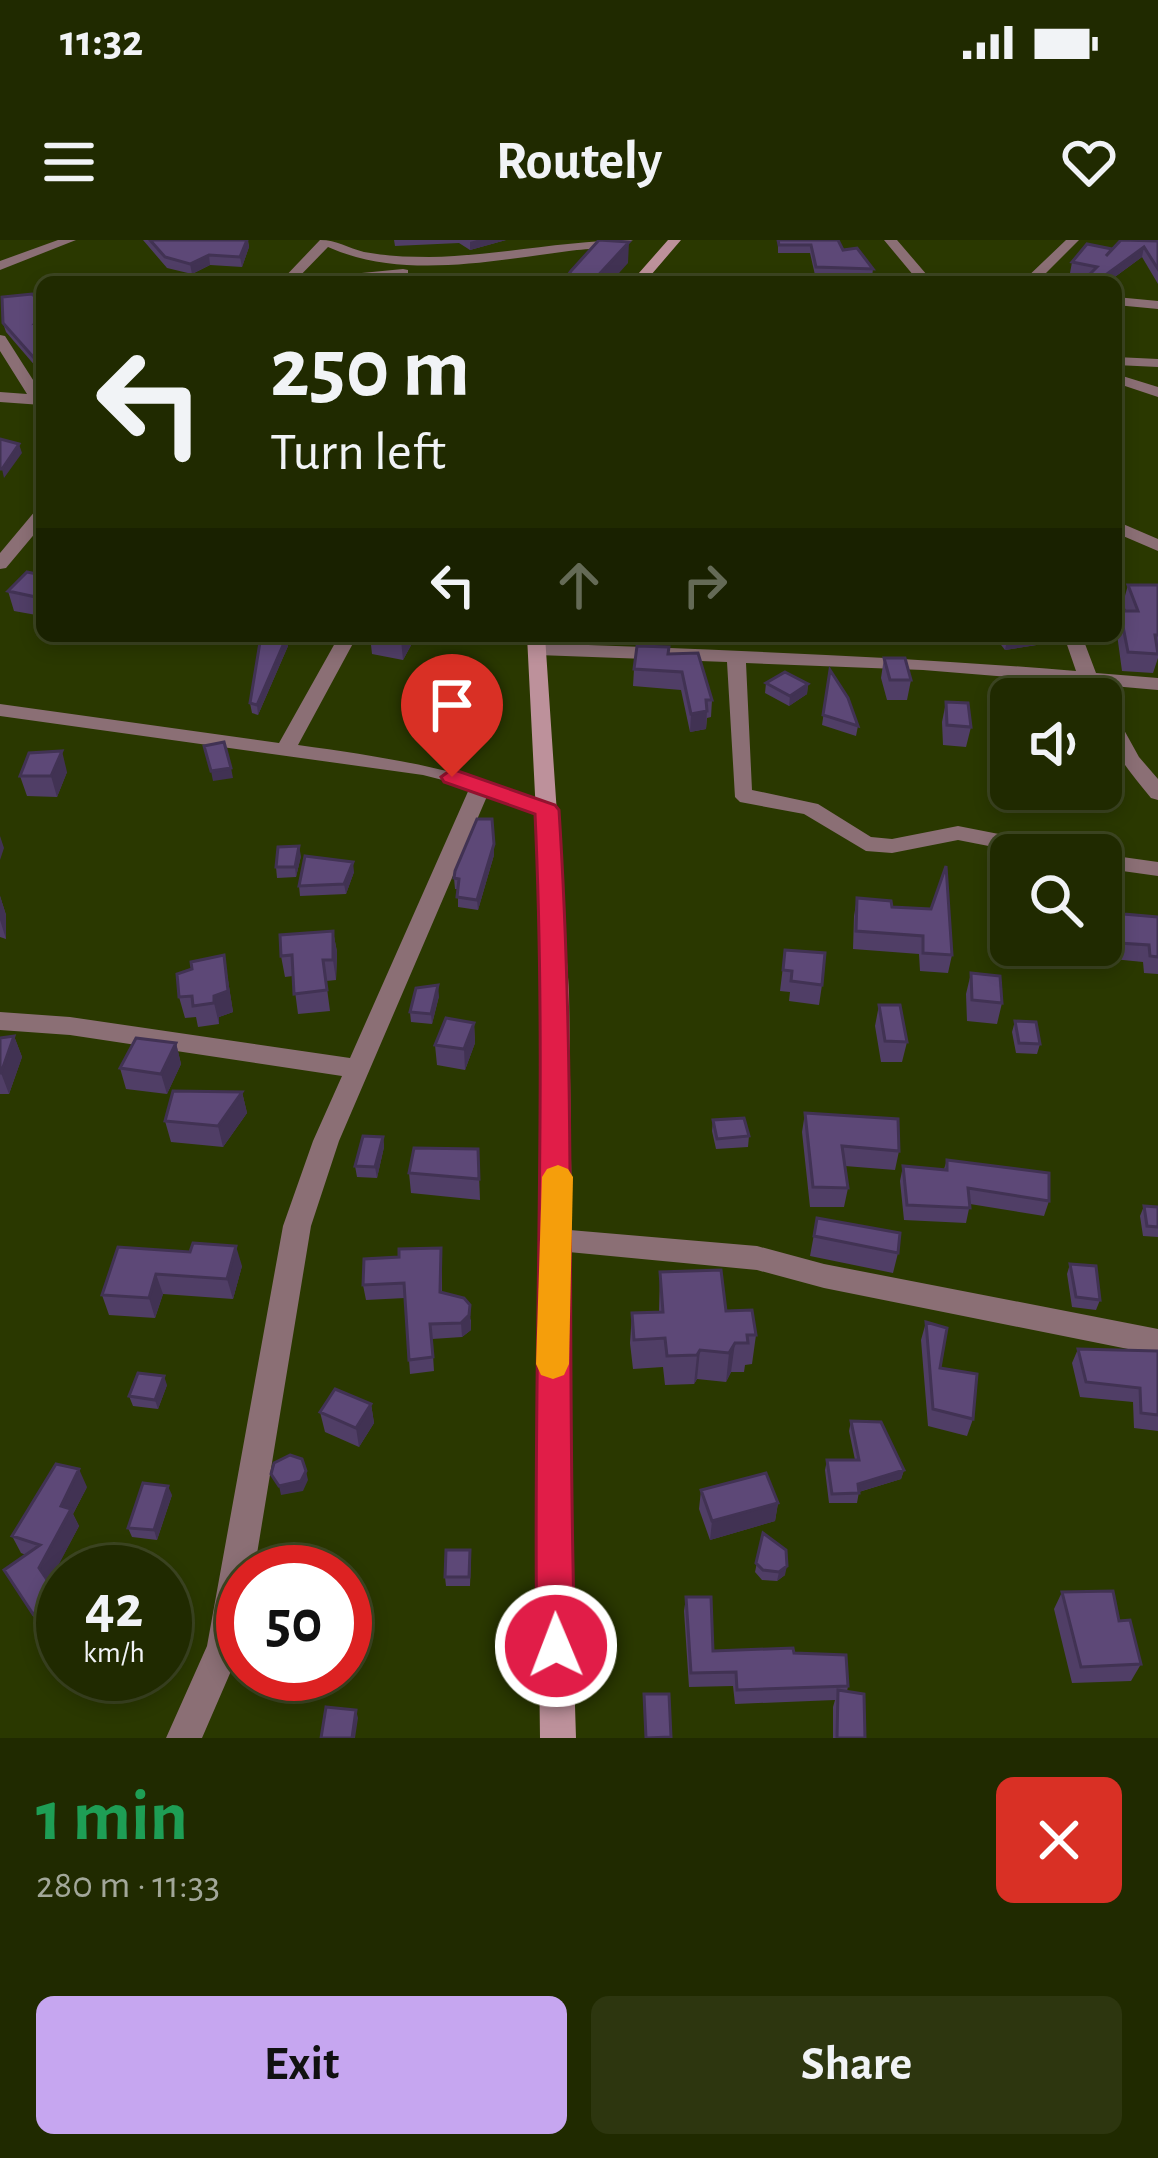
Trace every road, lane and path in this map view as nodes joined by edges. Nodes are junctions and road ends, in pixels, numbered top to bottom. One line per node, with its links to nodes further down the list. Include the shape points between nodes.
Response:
1 (70, 240): 9 (street)
2 (627, 240): 7 (street)
3 (675, 240): 13 (main road)
4 (890, 240): 14 (street)
5 (1072, 240): 15 (street)
6 (326, 241): 8 (street, via 354,258); 11 (street)
7 (592, 241): 8 (street); 10 (street)
8 (476, 258): 12 (street)
9 (0, 266)
10 (583, 266)
11 (293, 276)
12 (376, 276)
13 (643, 276)
14 (921, 276)
15 (1035, 276)
16 (1122, 302): 17 (street)
17 (1158, 305)
18 (0, 339): 23 (street)
19 (1122, 361): 20 (street)
20 (1158, 363)
21 (1122, 380): 22 (street)
22 (1158, 392)
23 (36, 394)
24 (0, 397): 25 (street)
25 (36, 400)
26 (36, 519): 28 (street)
27 (1122, 529): 29 (street)
28 (9, 540): 30 (street)
29 (1158, 546)
30 (0, 564)
31 (345, 642): 39 (street)
32 (537, 642): 34 (street); 42 (main road)
33 (1074, 642): 35 (street)
34 (736, 655): 35 (street); 43 (street, via 747,797 810,809 866,844 958,833)
35 (1086, 677): 36 (street)
36 (1158, 684)
37 (0, 710): 39 (street)
38 (1122, 744): 41 (street)
39 (286, 749): 40 (street)
40 (482, 784): 42 (street); 47 (street)
41 (1158, 793)
42 (547, 810): 48 (main road)
43 (990, 839)
44 (1122, 864): 45 (street)
45 (1158, 869)
46 (0, 1021): 47 (street)
47 (358, 1069): 50 (street, via 296,1226 224,1648)
48 (558, 1240): 49 (street, via 758,1258); 51 (main road, via 550,1414)
49 (1158, 1342)
50 (184, 1738)
51 (559, 1738)

